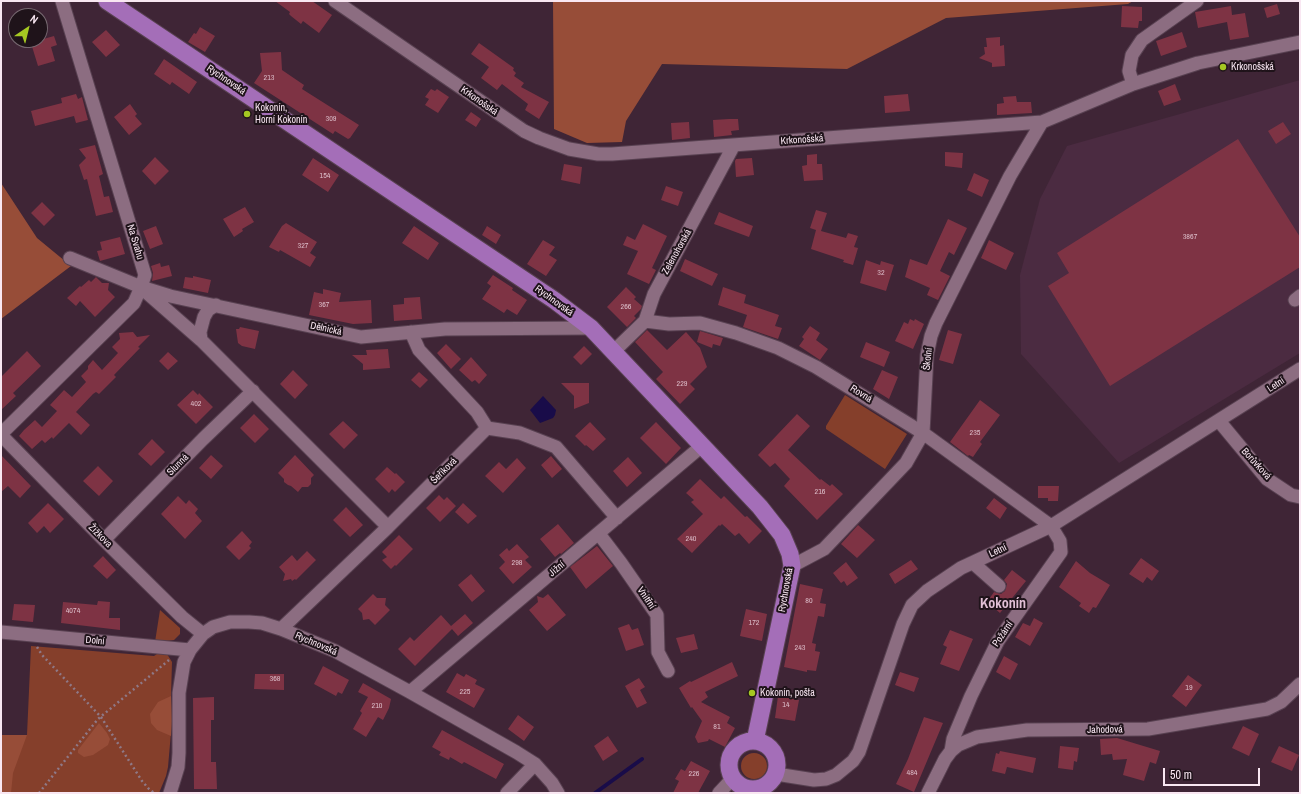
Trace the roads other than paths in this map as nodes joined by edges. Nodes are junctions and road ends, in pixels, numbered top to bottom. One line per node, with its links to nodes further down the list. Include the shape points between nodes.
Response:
1 (62, 1): 10 (street, Na Svahu, via 144,274)
2 (107, 1): 13 (main road, Rychnovská, via 535,287)
3 (335, 1): 8 (street, Krkonošská, via 510,122 554,144 584,152 612,154)
4 (1197, 1): 6 (street, via 1142,40 1132,55 1129,72)
5 (1300, 42): 6 (street, Krkonošská, via 1198,63)
6 (1133, 84): 7 (street, Krkonošská)
7 (1042, 122): 8 (street, Krkonošská); 21 (street, Školní, via 1010,176 931,336 927,355)
8 (734, 145): 12 (street, Zelenohorská, via 654,294)
9 (70, 258): 10 (street, Dělnická)
10 (141, 287): 11 (street, Dělnická); 15 (street); 22 (street, Na Svahu, via 134,303)
11 (216, 305): 14 (street, Dělnická, via 361,337); 15 (street, via 208,310 204,317 200,332)
12 (644, 321): 16 (street, Zelenohorská); 21 (street, Rovná, via 669,324 700,323 778,348 816,367)
13 (591, 328): 14 (street, Dělnická); 16 (main road, Rychnovská)
14 (411, 332): 20 (street, via 419,350 477,412)
15 (201, 340): 18 (street)
16 (613, 352): 23 (main road, Rychnovská)
17 (1300, 369): 19 (street, Letní)
18 (253, 391): 27 (street); 29 (street, Slunná)
19 (1219, 421): 24 (street, Borůvková, via 1267,479 1291,495); 26 (street, Letní)
20 (487, 428): 25 (street, via 520,433 556,447); 27 (street, Šeříková)
21 (923, 433): 26 (street, Rovná); 31 (street, Školní, via 906,463 824,549)
22 (1, 435): 29 (street, Žižkova)
23 (703, 445): 25 (street, Jižní); 31 (main road, Rychnovská, via 782,535)
24 (1300, 497)
25 (618, 518): 28 (street, Jižní)
26 (1052, 526): 30 (street, Letní); 41 (street, Požární, via 1060,541 1061,552 998,641 971,696 953,739)
27 (388, 527): 33 (street, Šeříková)
28 (599, 534): 37 (street, Vnitřní, via 657,615 658,652); 39 (street, Jižní)
29 (104, 540): 35 (street, Žižkova, via 182,617)
30 (973, 563): 32 (street); 43 (street, Letní, via 927,591 912,605 903,624 859,752 853,761 836,775 826,778 814,780)
31 (792, 566): 40 (main road, Rychnovská)
32 (999, 586)
33 (281, 629): 35 (street, Rychnovská, via 262,623 230,622); 39 (street, Rychnovská, via 335,651)
34 (1, 632): 36 (street, Dolní)
35 (203, 634): 36 (street, Rychnovská)
36 (190, 650): 46 (street, Rychnovská, via 184,662 179,693 180,753)
37 (668, 671)
38 (1300, 684): 41 (street, Jahodová, via 1282,702 1267,709 1148,729 1027,730 977,737)
39 (410, 692): 42 (street, Rychnovská)
40 (755, 741): 43 (main road, via 767,745 776,755); 44 (main road, via 741,744 735,749 729,763)
41 (951, 751): 50 (street, Jahodová)
42 (535, 764): 47 (street); 48 (street, Rychnovská)
43 (776, 774): 45 (main road, via 765,787)
44 (733, 778): 45 (main road); 49 (street)
45 (747, 791)
46 (170, 793)
47 (507, 793)
48 (558, 793)
49 (720, 793)
50 (928, 793)

